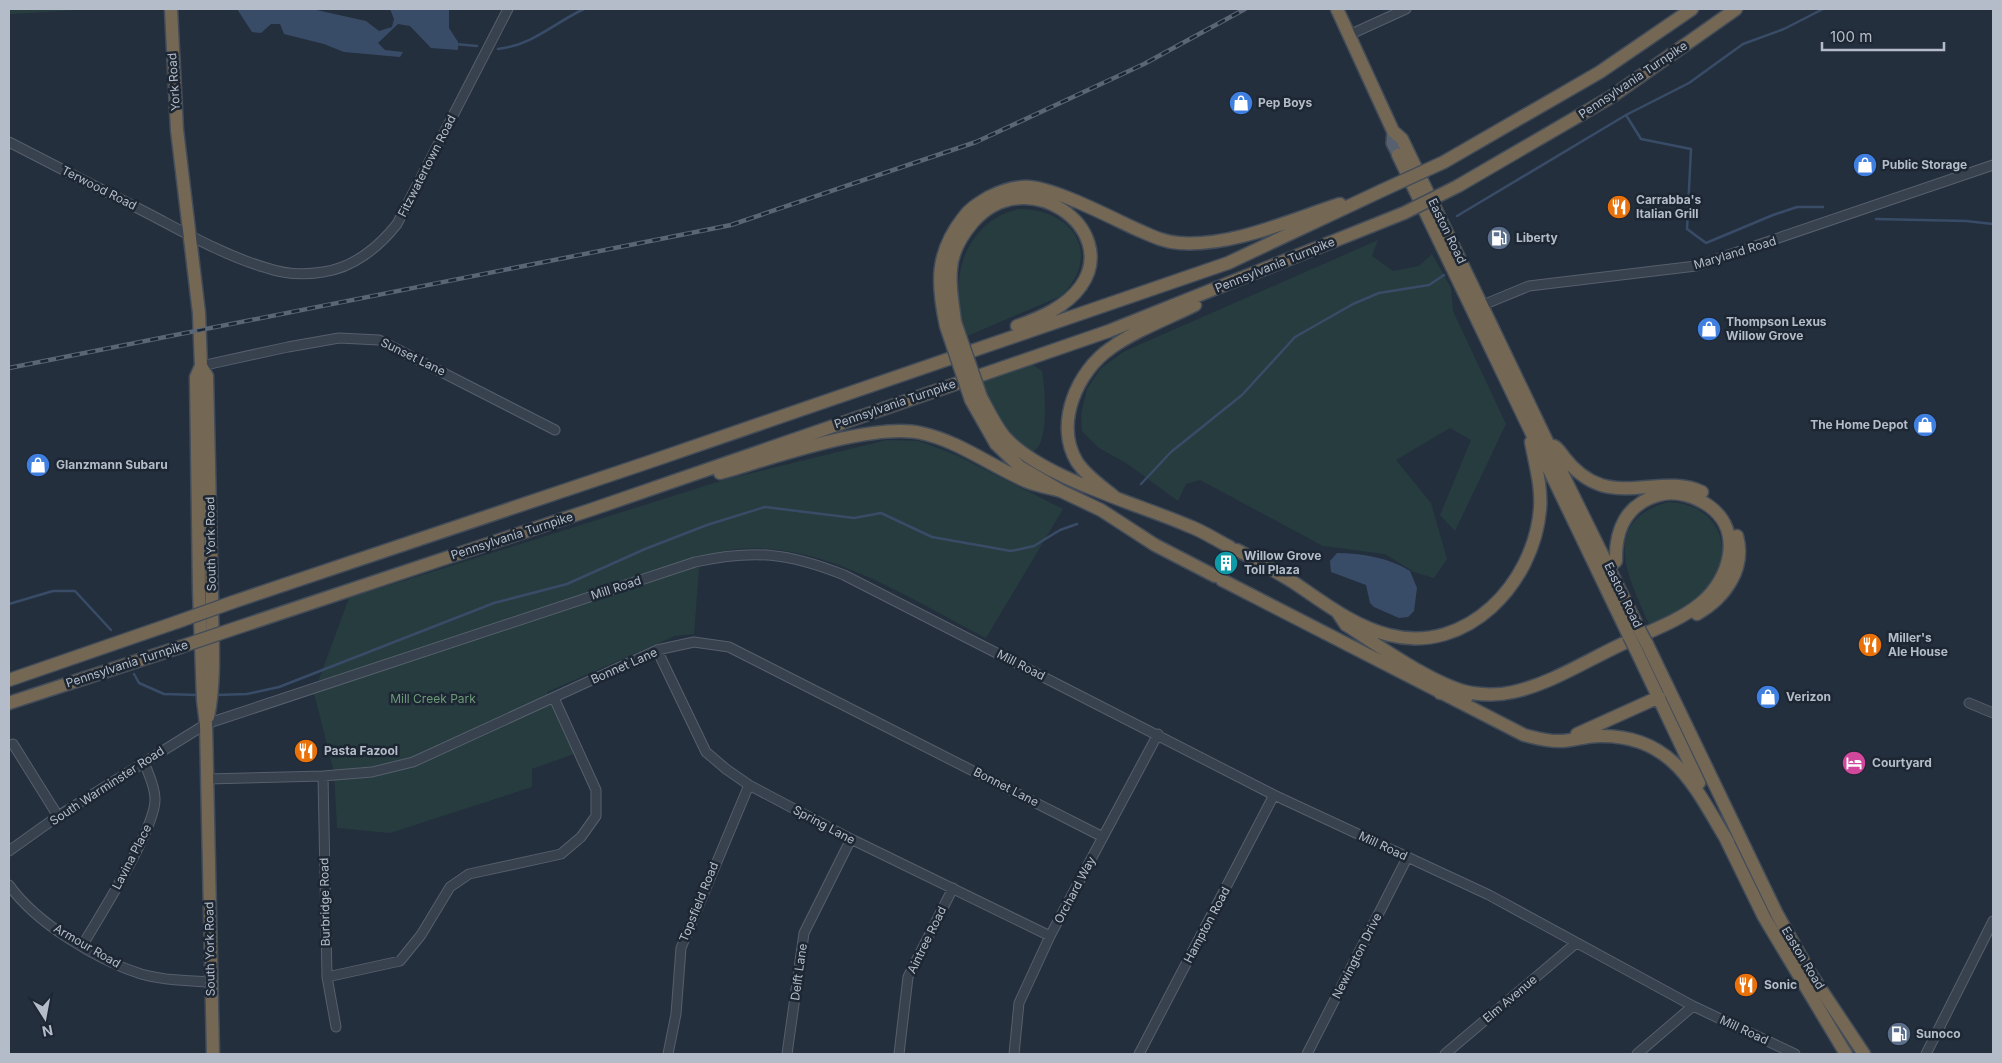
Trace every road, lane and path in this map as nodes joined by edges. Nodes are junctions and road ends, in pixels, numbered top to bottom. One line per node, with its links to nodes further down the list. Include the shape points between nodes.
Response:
1 (171, 9): 11 (highway, York Road)
2 (508, 9): 14 (street, Fitzwatertown Road, via 408,206 387,238 370,252 343,267 325,272 288,273 252,264)
3 (1337, 9): 7 (highway, Easton Road)
4 (1406, 9): 7 (street)
5 (1692, 9): 13 (highway, Pennsylvania Turnpike, bridge, via 1600,72 1444,162)
6 (1736, 9): 15 (highway, Pennsylvania Turnpike, bridge, via 1611,97 1458,186 1404,213)
7 (1349, 35): 8 (highway, Easton Road)
8 (1393, 131): 10 (main road, Easton Road, via 1392,143); 16 (highway, Easton Road, via 1402,139)
9 (9, 142): 14 (street, Terwood Road)
10 (1398, 155): 16 (highway, Easton Road)
11 (180, 156): 14 (highway, South York Road)
12 (1993, 165): 16 (street, Maryland Road, via 1696,266 1528,286)
13 (1384, 190): 17 (highway, via 1221,242 1197,244 1156,238 1050,192 1021,187 995,194 966,213 946,245 939,275 941,300); 18 (highway, Pennsylvania Turnpike, via 1228,263)
14 (190, 235): 19 (highway, South York Road)
15 (1268, 268): 25 (highway, via 1111,348 1084,375 1070,409 1069,440 1083,470); 26 (highway, Pennsylvania Turnpike, via 1109,330)
16 (1477, 307): 21 (highway, Easton Road); 23 (highway, Easton Road)
17 (951, 324): 18 (highway, via 951,268 957,244 984,212 1000,203 1028,197 1057,206 1075,221 1084,233 1089,256 1086,275 1076,292 1045,314); 20 (highway, bridge)
18 (940, 361): 32 (highway, Pennsylvania Turnpike, bridge)
19 (201, 366): 22 (street, Sunset Lane, via 339,338 379,340); 39 (highway, South York Road, via 196,376 207,661)
20 (976, 398): 24 (highway, via 990,435 1006,455); 25 (highway, via 1004,436 1018,449 1061,475)
21 (1528, 424): 28 (highway, via 1540,492 1538,525 1524,567 1496,604 1464,626 1446,634 1422,638 1388,635); 29 (highway, Easton Road)
22 (554, 430)
23 (1549, 445): 27 (highway, Easton Road); 33 (highway, via 1556,446 1580,474 1602,485 1627,488 1684,486 1711,498 1730,518 1738,539 1738,561 1730,584 1720,598 1699,613 1524,696 1479,701)
24 (1061, 491): 26 (highway, via 1029,482 945,440 921,433 890,430 832,442); 33 (highway, via 1102,510 1156,545)
25 (1116, 498): 28 (highway, via 1191,526 1292,582)
26 (592, 509): 36 (highway, Pennsylvania Turnpike, bridge)
27 (1610, 567): 28 (highway, via 1616,561 1617,535 1627,516 1634,507 1660,494 1680,494 1701,501 1719,515 1728,534 1728,566 1718,584 1701,603 1559,674 1514,692 1486,694 1453,687 1435,679 1346,625); 29 (highway, Easton Road)
28 (1338, 613)
29 (1634, 633): 30 (highway, Easton Road, bridge)
30 (1641, 647): 34 (highway, Easton Road); 77 (highway, Easton Road, via 1777,914 1810,973)
31 (657, 650): 35 (street, Bonnet Lane); 46 (street, Spring Lane, via 706,752); 49 (street, Bonnet Lane, via 694,642 729,646)
32 (9, 680)
33 (1440, 693): 41 (highway, via 1507,728)
34 (1659, 697): 41 (highway, via 1576,734); 51 (highway, Easton Road)
35 (554, 698): 44 (street, Bonnet Lane, via 413,762 372,772); 60 (street, via 596,790 596,816 582,837 561,854 469,874 450,887 421,935 400,961)
36 (9, 703)
37 (1969, 703): 38 (street)
38 (1993, 713)
39 (206, 724): 40 (street, Mill Road, via 695,562 729,554 770,554 811,562 844,575); 43 (street, South Warminster Road); 45 (highway, South York Road)
40 (1158, 734): 47 (street, Mill Road); 49 (street, Orchard Way)
41 (1546, 740): 51 (highway, via 1613,736 1662,752 1686,774)
42 (13, 744): 48 (street)
43 (144, 762): 48 (street, South Warminster Road); 59 (street, Lavina Place, via 155,799 152,814 112,895)
44 (323, 776): 45 (street, Bonnet Lane); 60 (street, Burbridge Road)
45 (207, 779): 61 (highway, South York Road)
46 (750, 785): 50 (street, Spring Lane); 66 (street, Topsfield Road, via 681,948 676,1014)
47 (1274, 795): 53 (street, Mill Road); 70 (street, Hampton Road)
48 (58, 816): 52 (street, South Warminster Road)
49 (1103, 837): 57 (street, Orchard Way)
50 (851, 839): 55 (street, Spring Lane); 67 (street, Delft Lane, via 804,933)
51 (1728, 842): 64 (highway, Easton Road, via 1764,917)
52 (9, 851)
53 (1407, 858): 58 (street, Mill Road, via 1489,895); 71 (street, Newington Drive)
54 (9, 885): 59 (street, Armour Road, via 38,917)
55 (952, 888): 57 (street, Spring Lane); 68 (street, Aintree Road, via 908,977)
56 (1993, 921): 78 (street)
57 (1050, 936): 69 (street, Orchard Way, via 1019,1003)
58 (1575, 944): 62 (street, Mill Road); 72 (street, Elm Avenue)
59 (82, 946): 61 (street, Armour Road, via 142,974)
60 (327, 977): 63 (street, Burbridge Road)
61 (210, 982): 65 (highway, South York Road)
62 (1693, 1006): 73 (street); 74 (street, Mill Road)
63 (336, 1027)
64 (1834, 1036): 75 (highway); 76 (highway, Easton Road)
65 (213, 1054)
66 (668, 1054)
67 (787, 1054)
68 (899, 1054)
69 (1014, 1054)
70 (1139, 1054)
71 (1307, 1054)
72 (1445, 1054)
73 (1637, 1054)
74 (1792, 1054)
75 (1834, 1054)
76 (1846, 1054)
77 (1864, 1054)
78 (1926, 1054)

